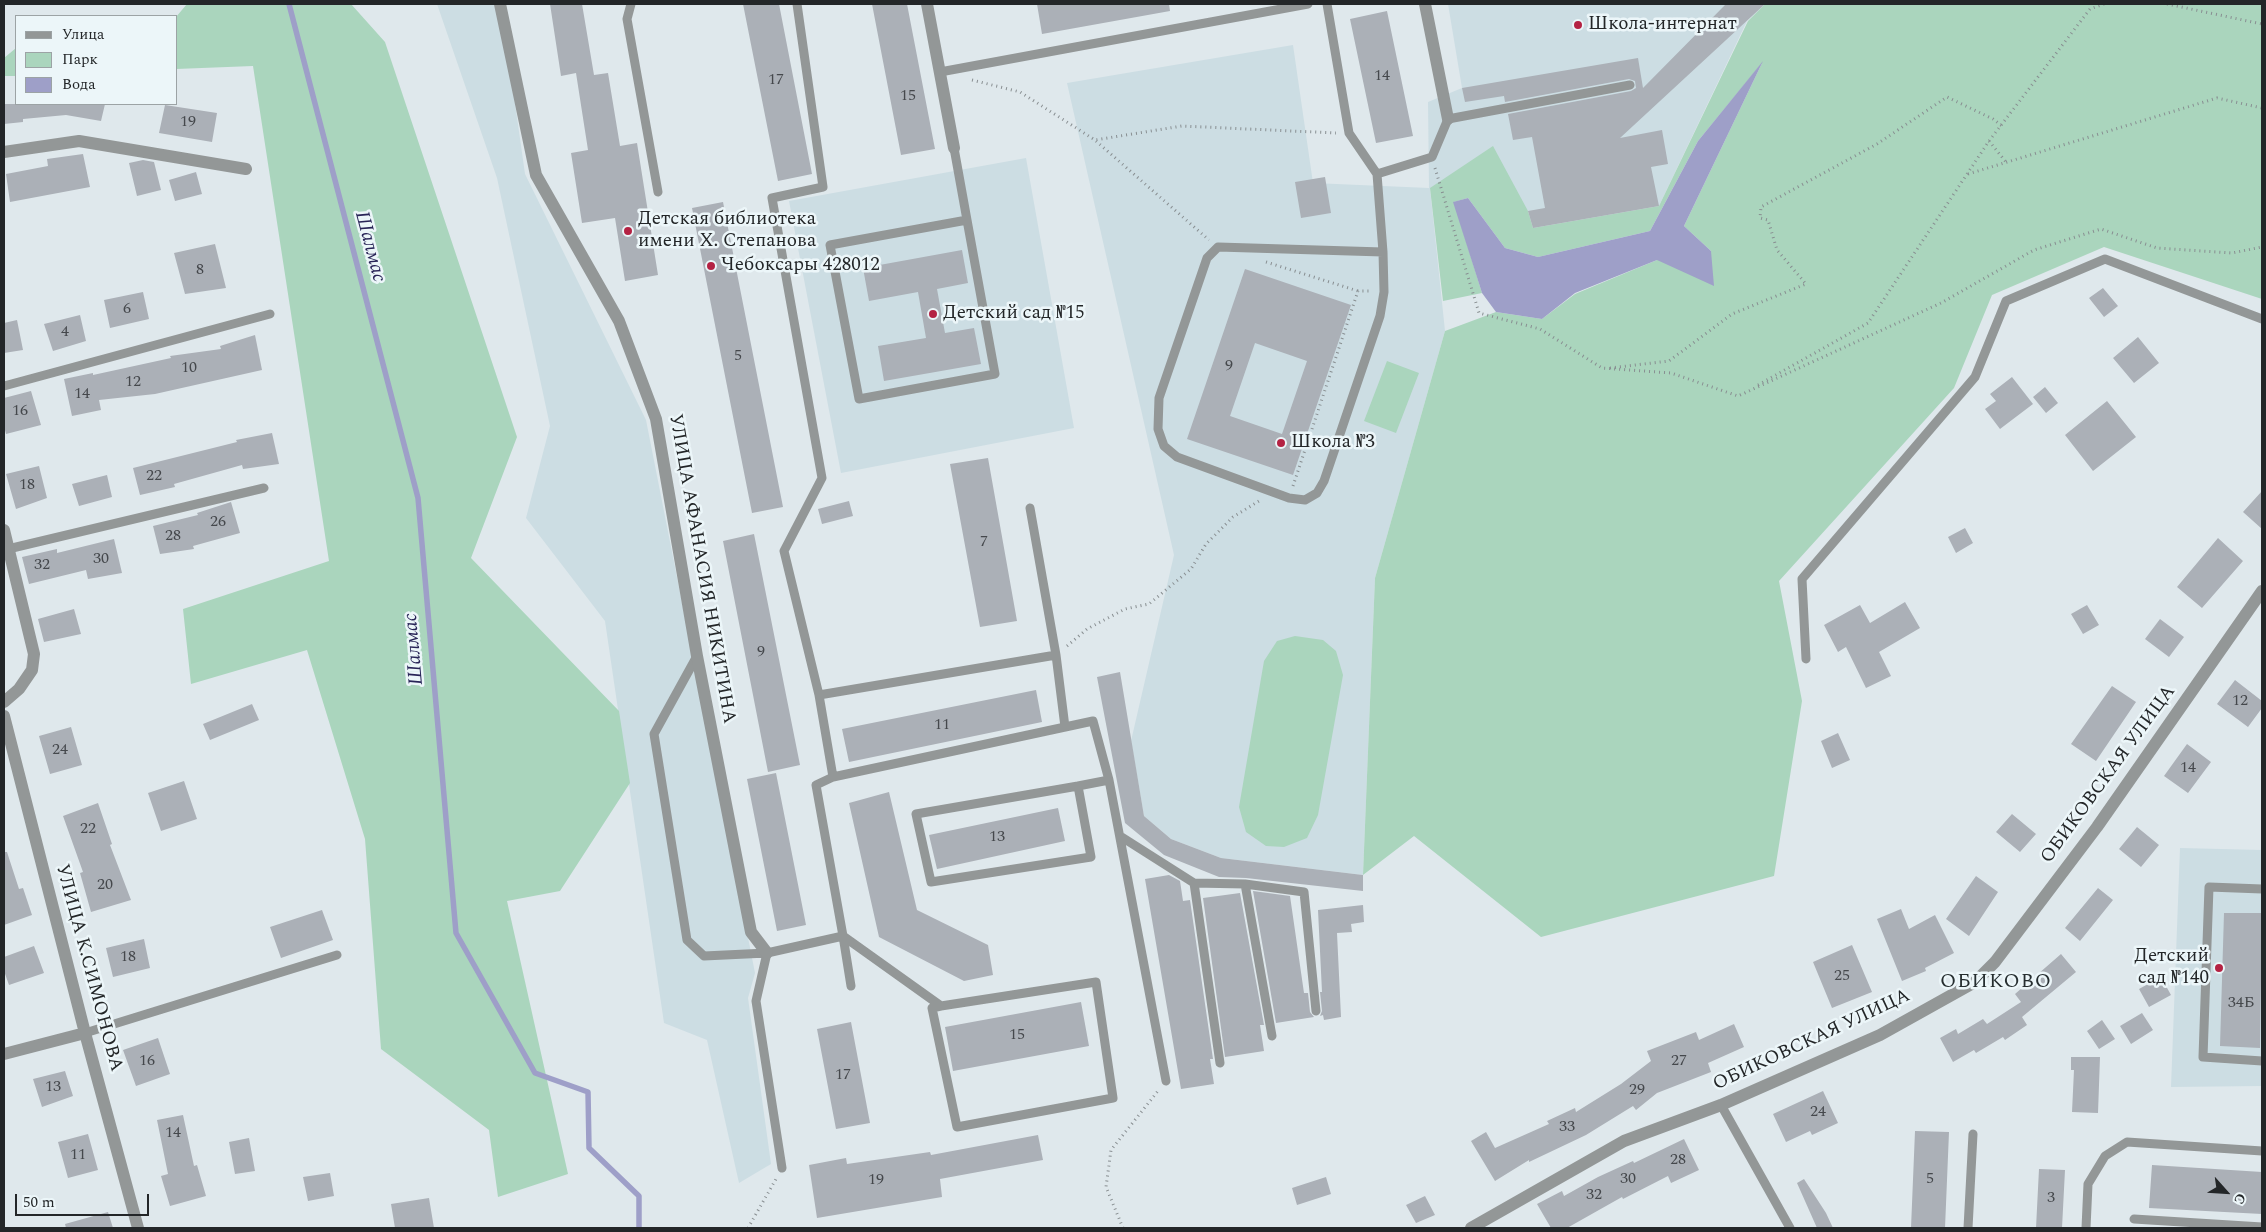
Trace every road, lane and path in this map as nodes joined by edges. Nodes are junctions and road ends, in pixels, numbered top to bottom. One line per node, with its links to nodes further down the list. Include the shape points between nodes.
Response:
1 (500, 4): 48 (street, УЛИЦА АФАНАСИЯ НИКИТИНА, via 536,175 619,321 656,419)
2 (631, 4): 27 (lane, via 627,18)
3 (797, 4): 50 (lane, via 823,187 772,198 822,478 784,550)
4 (927, 4): 11 (street)
5 (1308, 4): 11 (lane)
6 (1327, 4): 17 (lane)
7 (1425, 4): 15 (street)
8 (2104, 4): 16 (path, via 2090,9)
9 (2167, 4): 10 (path)
10 (2262, 24)
11 (940, 72): 20 (street)
12 (966, 78): 18 (path, via 1020,92)
13 (1630, 85): 15 (lane)
14 (2262, 108): 23 (path, via 2216,98)
15 (1448, 120): 22 (lane)
16 (2002, 126): 19 (path); 37 (path, via 1947,97 1877,144 1761,207 1760,218 1768,220 1777,250 1806,284 1732,314 1669,361)
17 (1349, 133): 18 (path, via 1182,126); 25 (lane)
18 (1095, 140): 29 (path)
19 (1989, 141): 23 (path); 26 (path)
20 (954, 148): 28 (lane)
21 (4, 152): 24 (street, via 78,141)
22 (1432, 158): 25 (lane); 37 (path, via 1479,314 1540,329)
23 (2006, 162): 26 (path)
24 (246, 169)
25 (1377, 174): 31 (lane)
26 (1967, 174): 39 (path, via 1868,323)
27 (658, 192)
28 (967, 220): 28 (lane, via 995,374 858,399 830,245)
29 (1218, 247): 31 (lane); 41 (lane, via 1207,258 1159,398 1158,429 1164,446 1177,457)
30 (2262, 247): 39 (path, via 2232,253 2157,248 2101,230 2034,250 1941,303)
31 (1382, 252): 34 (lane)
32 (1265, 262): 33 (path)
33 (1358, 291): 34 (path); 42 (path)
34 (1384, 292): 42 (lane, via 1380,316 1324,481 1317,493 1304,500)
35 (270, 314): 38 (lane)
36 (2262, 319): 49 (lane, via 2105,259 2006,301 1975,377 1802,579)
37 (1602, 368): 39 (path, via 1671,373)
38 (4, 386)
39 (1738, 396)
40 (264, 488): 45 (lane)
41 (1272, 492): 42 (lane); 47 (path, via 1233,517 1206,544 1191,569 1149,604 1125,610 1087,629)
42 (1288, 498)
43 (1030, 508): 47 (lane)
44 (4, 530): 45 (street)
45 (8, 549): 51 (street, via 34,654 32,670 19,689)
46 (2262, 591): 73 (street, ОБИКОВСКАЯ УЛИЦА, via 2097,827 1995,962 1975,982 1880,1035)
47 (1056, 655): 50 (lane); 53 (lane)
48 (697, 656): 62 (street, УЛИЦА АФАНАСИЯ НИКИТИНА, via 751,932); 62 (lane, via 654,734 687,940 704,956)
49 (1806, 659)
50 (819, 695): 54 (lane)
51 (4, 702)
52 (4, 716): 67 (street, УЛИЦА К.СИМОНОВА)
53 (1064, 727): 54 (lane); 55 (lane, via 1093,721)
54 (832, 776): 61 (lane, via 816,784)
55 (1109, 780): 56 (lane); 57 (lane)
56 (1078, 786): 56 (lane, via 916,814 931,882 1091,857)
57 (1120, 836): 58 (lane); 72 (lane)
58 (1194, 883): 59 (lane); 71 (lane)
59 (1245, 884): 66 (lane, via 1304,892); 68 (lane)
60 (2262, 888): 70 (lane, via 2209,887 2203,1057)
61 (843, 936): 62 (lane); 64 (lane); 65 (lane)
62 (767, 953): 76 (lane, via 756,1001)
63 (336, 955): 67 (lane)
64 (851, 986)
65 (941, 1006): 65 (lane, via 1096,982 1114,1098 957,1127 932,1008)
66 (1316, 1011)
67 (85, 1033): 69 (street); 79 (street, УЛИЦА К.СИМОНОВА)
68 (1272, 1036)
69 (4, 1054)
70 (2262, 1061)
71 (1220, 1063)
72 (1166, 1080): 81 (path, via 1111,1150 1106,1187)
73 (1721, 1105): 82 (street, ОБИКОВСКАЯ УЛИЦА, via 1624,1141); 83 (lane)
74 (1974, 1134): 84 (lane)
75 (2262, 1151): 85 (lane, via 2127,1142 2105,1156 2088,1184)
76 (782, 1168): 80 (path)
77 (2134, 1219): 78 (lane)
78 (2262, 1227)
79 (138, 1228)
80 (748, 1228)
81 (1123, 1228)
82 (1471, 1228)
83 (1790, 1228)
84 (1968, 1228)
85 (2086, 1228)

